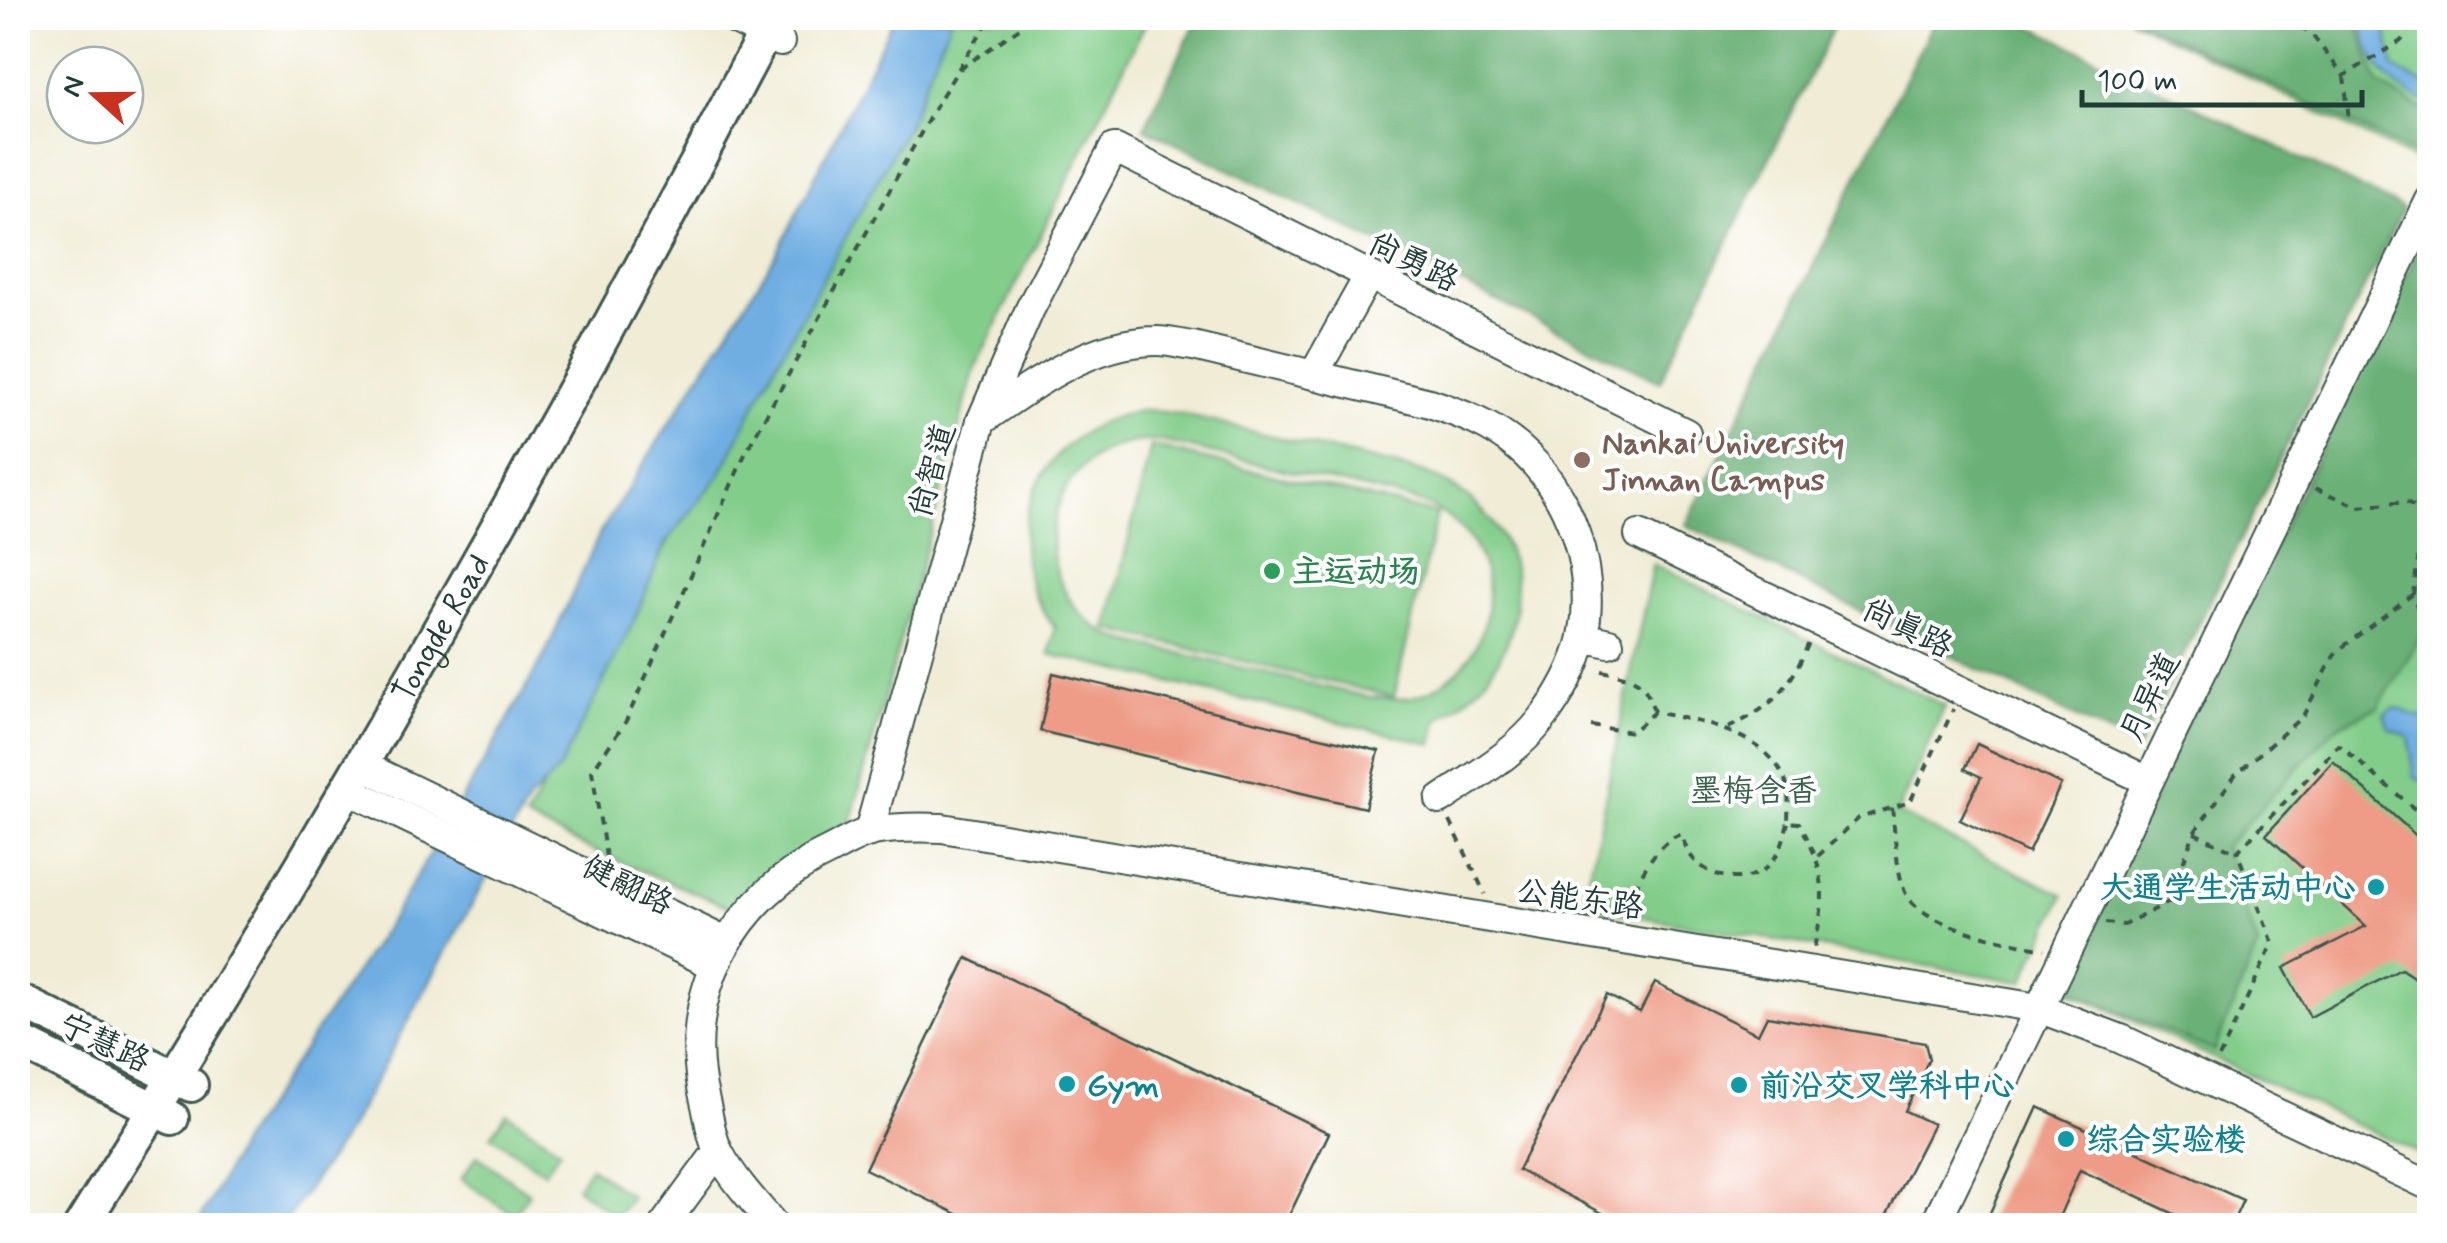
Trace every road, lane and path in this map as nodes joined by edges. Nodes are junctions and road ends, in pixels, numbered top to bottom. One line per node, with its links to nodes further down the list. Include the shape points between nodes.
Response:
1 (731, 18): 6 (street)
2 (990, 18): 7 (path)
3 (1034, 18): 7 (path)
4 (2287, 18): 8 (path, via 2312,34)
5 (2416, 18): 8 (path, via 2401,41)
6 (780, 25): 28 (main road, Tongde Road)
7 (957, 71): 38 (path, via 746,452 626,721 592,771)
8 (2344, 76): 9 (path)
9 (2349, 120)
10 (1114, 148): 12 (street, 尚勇路); 14 (street, 尚智道, via 1030,309)
11 (2430, 200): 16 (street, 月异道)
12 (1368, 277): 13 (street); 15 (street, 尚勇路)
13 (1314, 374): 14 (street, via 1156,340 1118,346 1047,375); 29 (street, via 1466,416 1496,431 1562,498 1575,532 1596,640 1515,748)
14 (981, 421): 33 (street, 尚智道)
15 (1686, 432)
16 (2294, 479): 19 (path, via 2359,507 2405,502 2424,513); 27 (street, 月异道)
17 (1639, 535): 20 (street, 尚真路)
18 (2430, 572): 19 (path)
19 (2413, 594): 21 (path); 34 (path, via 2336,652 2303,716 2235,775)
20 (1818, 622): 23 (street, 尚真路); 26 (path, via 1794,678 1750,718)
21 (2430, 648)
22 (1602, 672): 24 (path, via 1648,689)
23 (1962, 692): 27 (street, 尚真路); 30 (path, via 1910,802)
24 (1654, 712): 25 (path, via 1632,732); 26 (path)
25 (1591, 726)
26 (1728, 728): 31 (path, via 1766,754 1786,782)
27 (2148, 781): 39 (street, 月异道)
28 (363, 782): 36 (street); 48 (main road, Tongde Road)
29 (1440, 800): 40 (path)
30 (1892, 808): 37 (path, via 1859,818); 42 (path, via 1906,893 1934,920)
31 (1788, 822): 37 (path, via 1799,823); 41 (path, via 1781,850 1746,879 1706,871 1689,854 1682,834 1673,836 1649,863 1630,901)
32 (2430, 822): 35 (path, via 2339,745)
33 (869, 832): 40 (street, 公能东路, via 942,828); 43 (street, 公能东路, via 801,864 740,920)
34 (2194, 834): 35 (path); 39 (path, via 2168,902 2124,925)
35 (2236, 852): 49 (path, via 2273,943)
36 (518, 856): 38 (street, 健翮路); 43 (street, 健翮路)
37 (1818, 856): 44 (path, via 1823,907)
38 (611, 886): 43 (street, 健翮路)
39 (2080, 920): 42 (street, 月异道)
40 (1497, 921): 41 (street, 公能东路)
41 (1624, 938): 44 (street, 公能东路)
42 (2064, 953): 46 (street, 月异道)
43 (720, 954): 51 (street, via 696,1039)
44 (1810, 970): 46 (street, 公能东路)
45 (18, 1000): 48 (main road, 宁慧路)
46 (2038, 1008): 49 (street, 公能东路); 57 (street, 月异道)
47 (18, 1041): 50 (main road, 宁慧路)
48 (183, 1080): 50 (main road, Tongde Road)
49 (2208, 1081): 52 (street, 公能东路)
50 (163, 1113): 53 (main road, Tongde Road); 54 (main road, Tongde Road)
51 (718, 1150): 55 (street); 56 (street)
52 (2430, 1186)
53 (81, 1226)
54 (102, 1226)
55 (663, 1226)
56 (775, 1226)
57 (1934, 1226)

